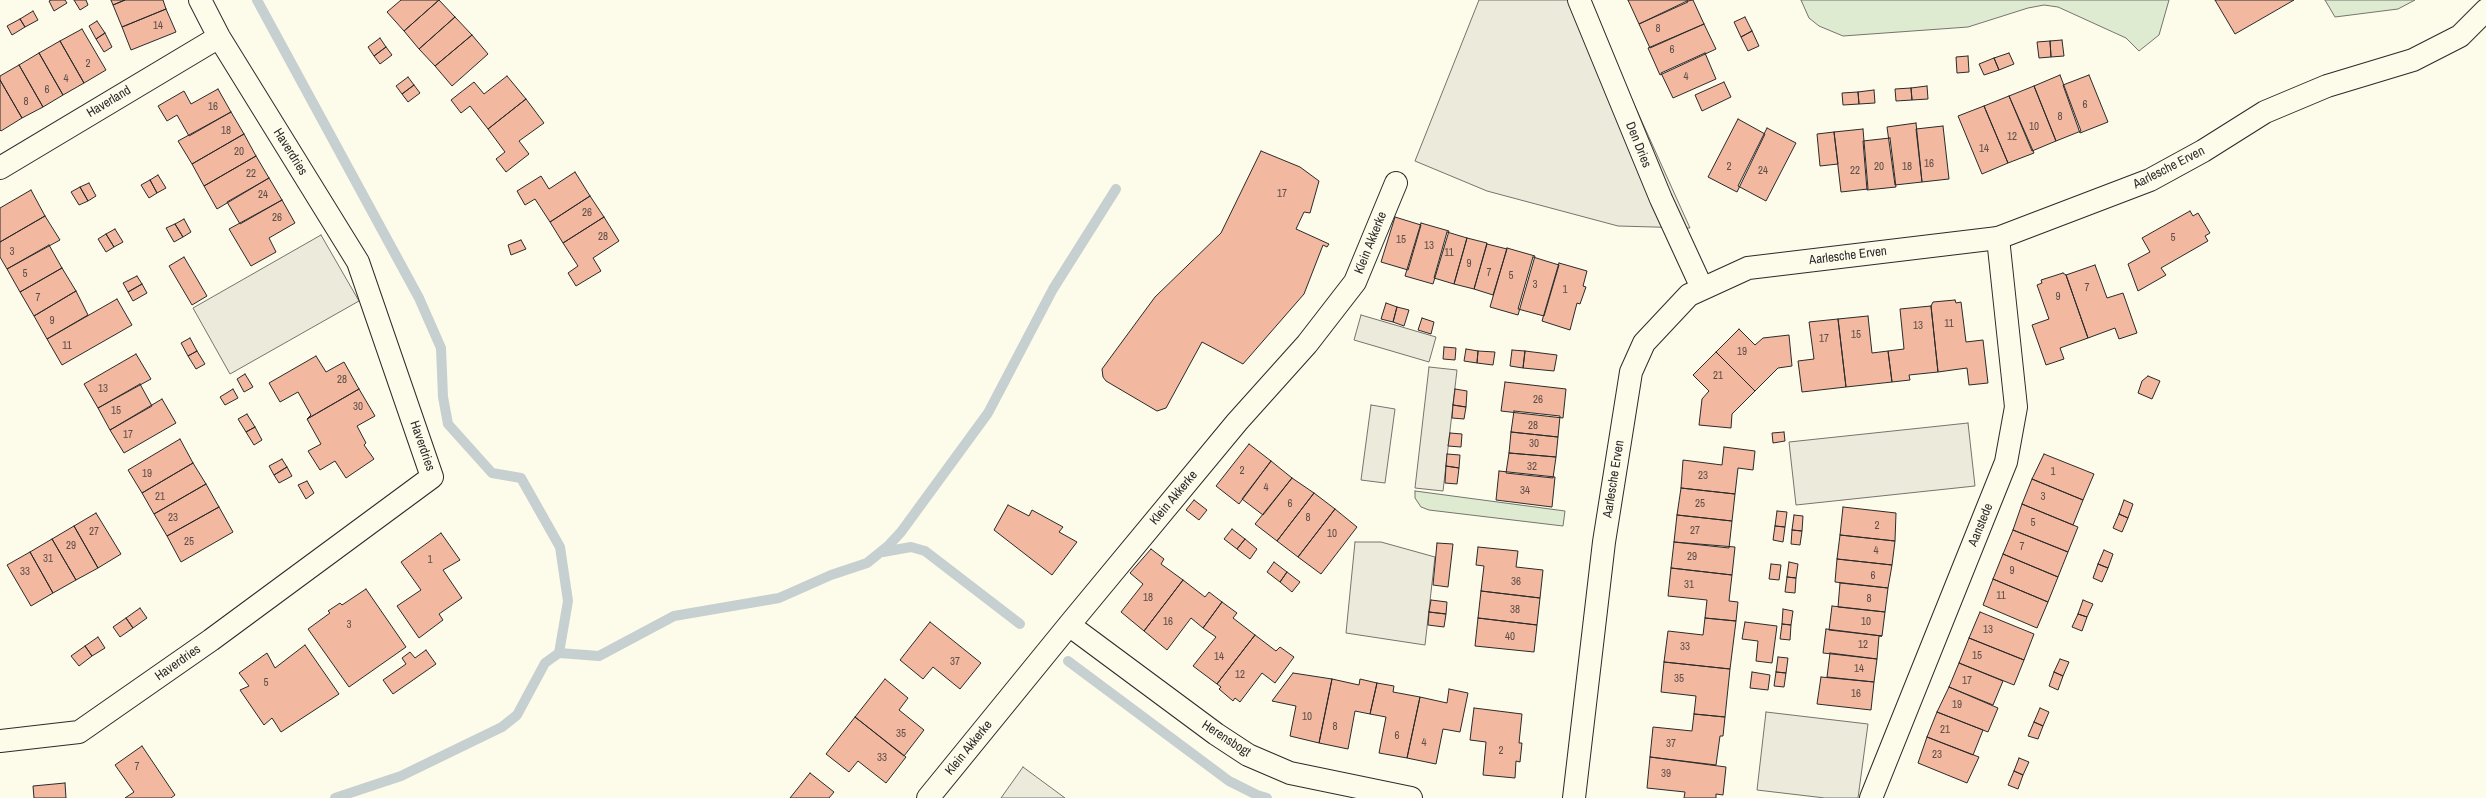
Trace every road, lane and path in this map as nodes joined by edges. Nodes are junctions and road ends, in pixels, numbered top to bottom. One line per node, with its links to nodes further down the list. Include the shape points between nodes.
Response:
1 (200, 0): 4 (street, Haverdries)
2 (1579, 0): 8 (street, Den Dries, via 1661,200)
3 (2486, 10): 7 (street, Aarlesche Erven, via 2460,36 2413,60 2327,86 2265,112 2203,151 2150,180)
4 (219, 37): 5 (street, Haverland); 10 (street, Haverdries, via 358,262 432,476 217,636 79,732)
5 (0, 168)
6 (1396, 183): 9 (street, Klein Akkerke, via 1355,282 1307,344 1237,422)
7 (1998, 238): 8 (street, Aarlesche Erven, via 1748,268); 14 (street, Aanstede, via 2016,407 2006,462)
8 (1702, 288): 13 (street, Aarlesche Erven, via 1688,295 1644,343 1631,372 1604,542)
9 (1068, 625): 11 (street, Klein Akkerke); 12 (street, Herensbogt, via 1248,755 1290,773)
10 (0, 741)
11 (928, 798)
12 (1411, 798)
13 (1574, 798)
14 (1871, 798)

